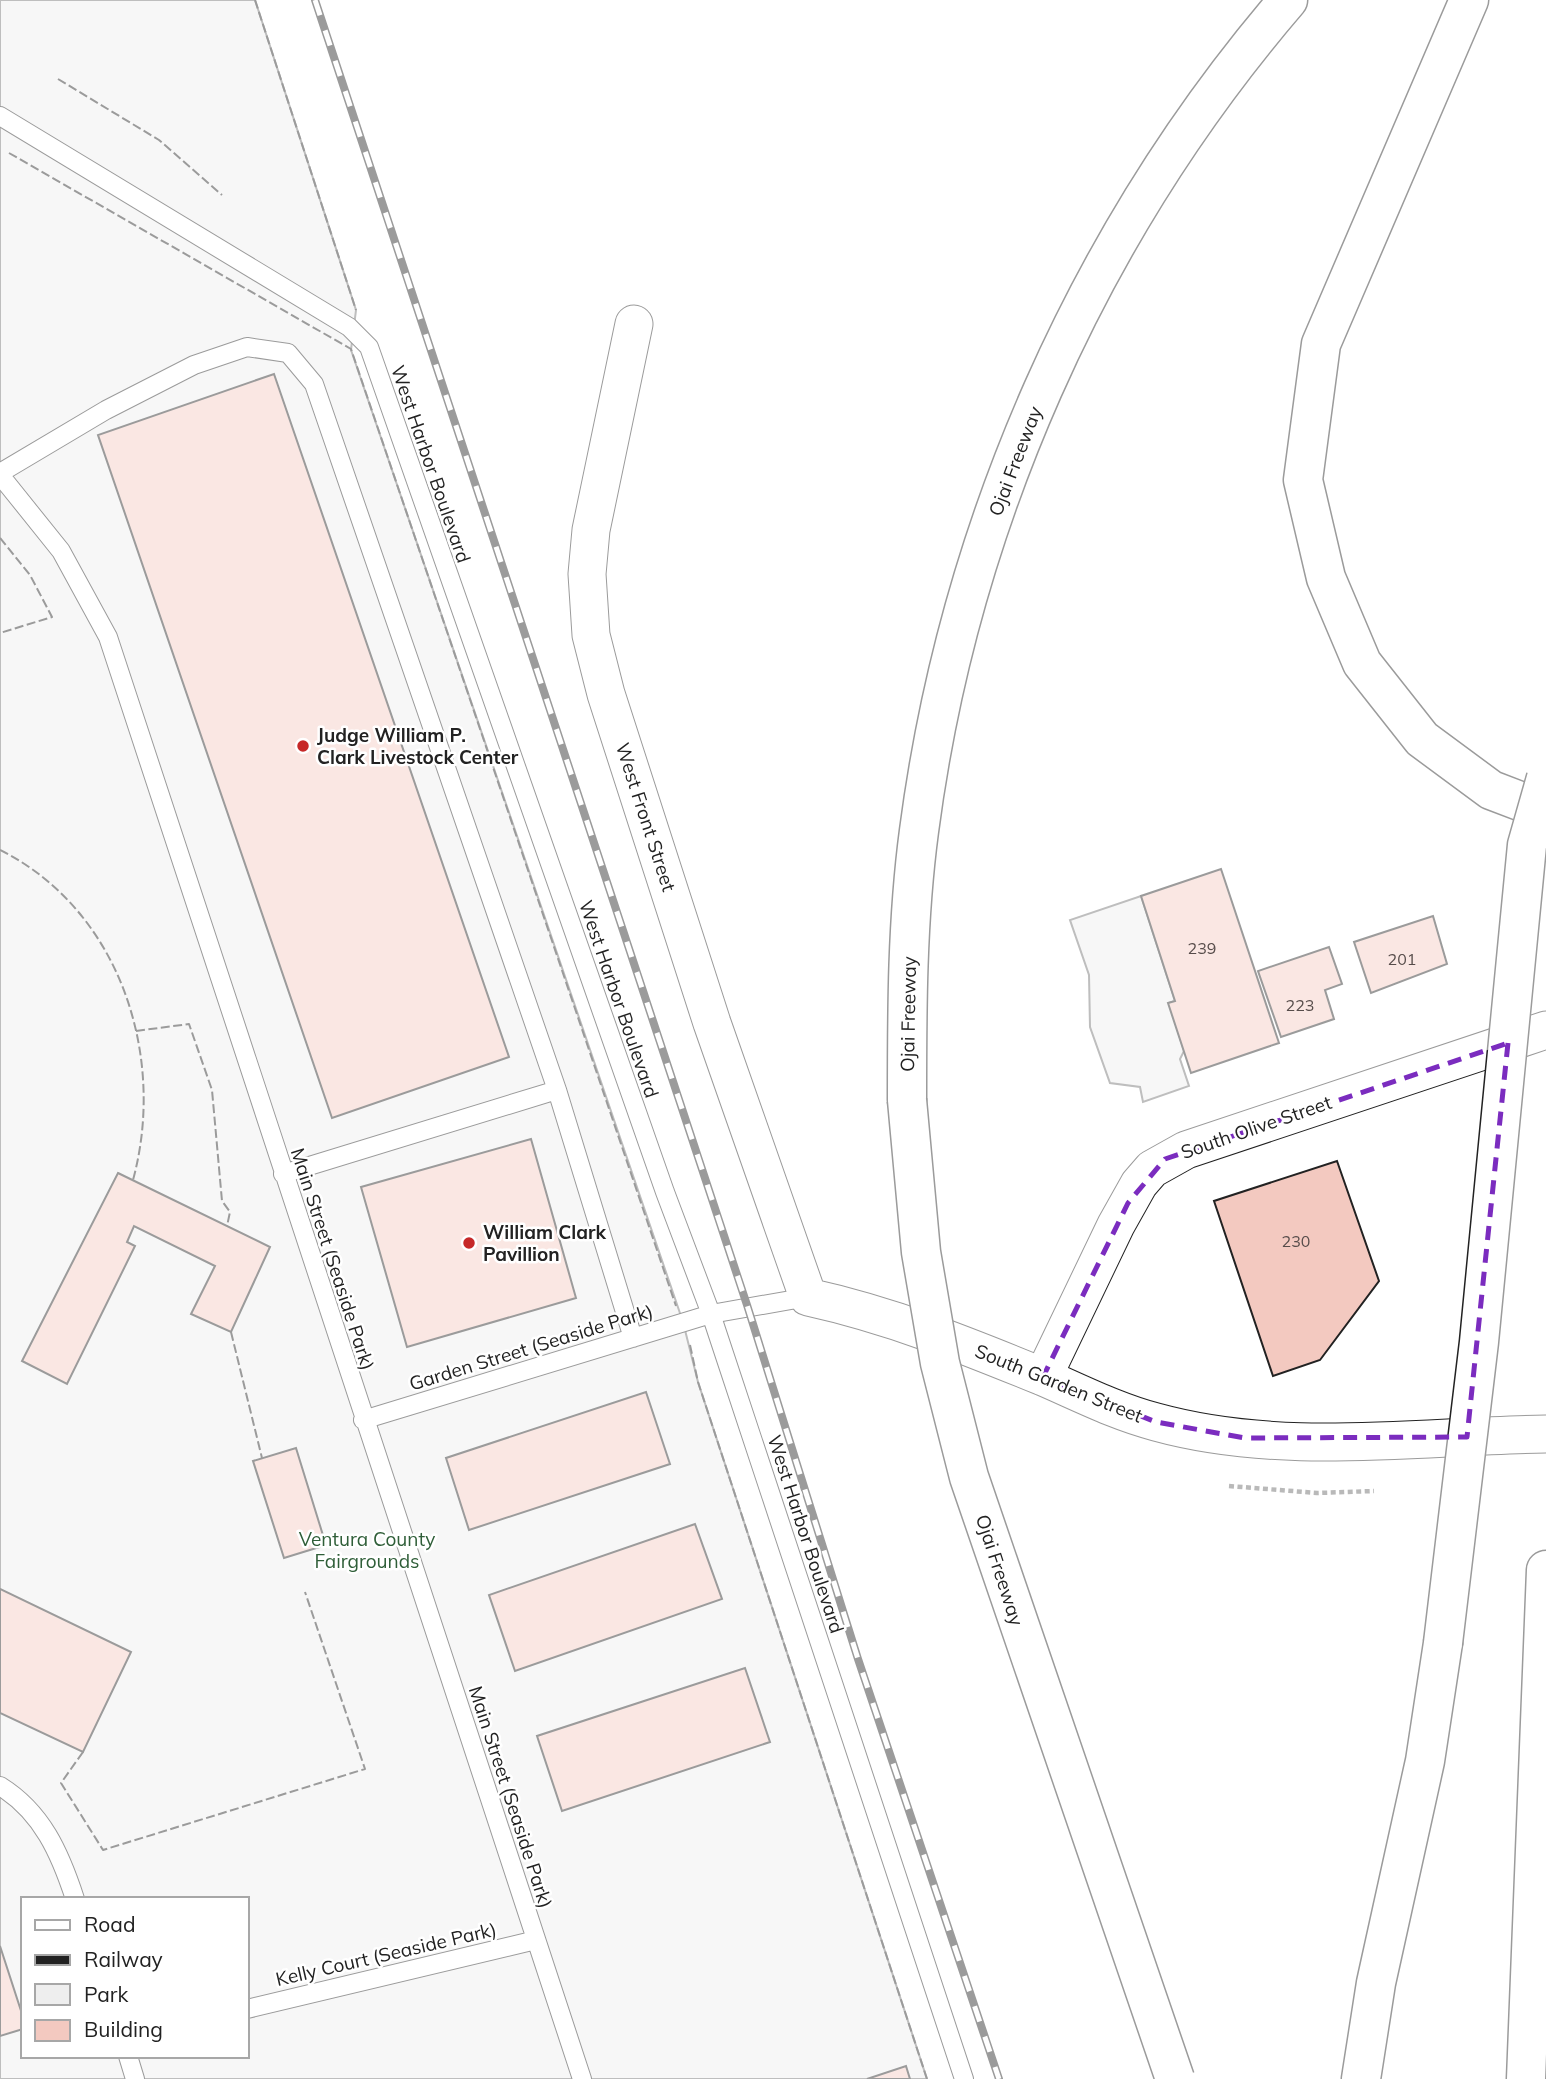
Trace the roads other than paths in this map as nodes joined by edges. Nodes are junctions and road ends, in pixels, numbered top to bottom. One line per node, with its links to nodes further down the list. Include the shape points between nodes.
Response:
1 (1288, 0): 27 (highway, Ojai Freeway, bridge, via 1240,56 1178,142 1120,236 1043,387 1004,483 949,663 930,759 911,914 907,1100 921,1252 940,1363 969,1476)
2 (1469, 0): 7 (highway, via 1321,344 1303,480 1326,578 1362,663 1422,739 1491,790)
3 (0, 116): 13 (lane, West Harbor Boulevard, via 349,327 369,347)
4 (634, 324): 11 (street, West Front Street, via 592,530 587,574 591,635 708,1010)
5 (0, 474): 9 (lane, via 106,410 194,365 247,347 288,354 314,384); 10 (lane, Main Street (Seaside Park), via 61,551 108,637)
6 (1546, 778): 28 (highway, bridge, via 1527,845 1479,1342 1443,1643 1425,1761 1376,1983)
7 (1546, 811)
8 (1546, 1030): 15 (street, South Olive Street, via 1165,1159 1152,1169 1128,1203)
9 (557, 1090): 10 (lane); 14 (lane)
10 (283, 1174): 16 (lane, Main Street (Seaside Park))
11 (808, 1297): 12 (lane, South Garden Street); 15 (street, South Garden Street, via 919,1326)
12 (747, 1305): 13 (lane, Garden Street (Seaside Park))
13 (711, 1314): 14 (lane, Garden Street (Seaside Park)); 26 (lane, West Harbor Boulevard)
14 (633, 1338): 16 (lane, Garden Street (Seaside Park))
15 (1043, 1377): 17 (street, South Garden Street, via 1156,1422 1245,1438 1340,1441)
16 (363, 1420): 21 (lane, Main Street (Seaside Park))
17 (1546, 1434)
18 (1546, 1570): 29 (highway)
19 (0, 1786): 20 (lane, via 34,1813 62,1859)
20 (74, 1897)
21 (536, 1940): 22 (lane, Kelly Court (Seaside Park)); 25 (lane, Main Street (Seaside Park))
22 (248, 2009)
23 (128, 2058): 24 (lane)
24 (129, 2077)
25 (582, 2079)
26 (964, 2079)
27 (1175, 2079)
28 (1361, 2079)
29 (1526, 2079)

